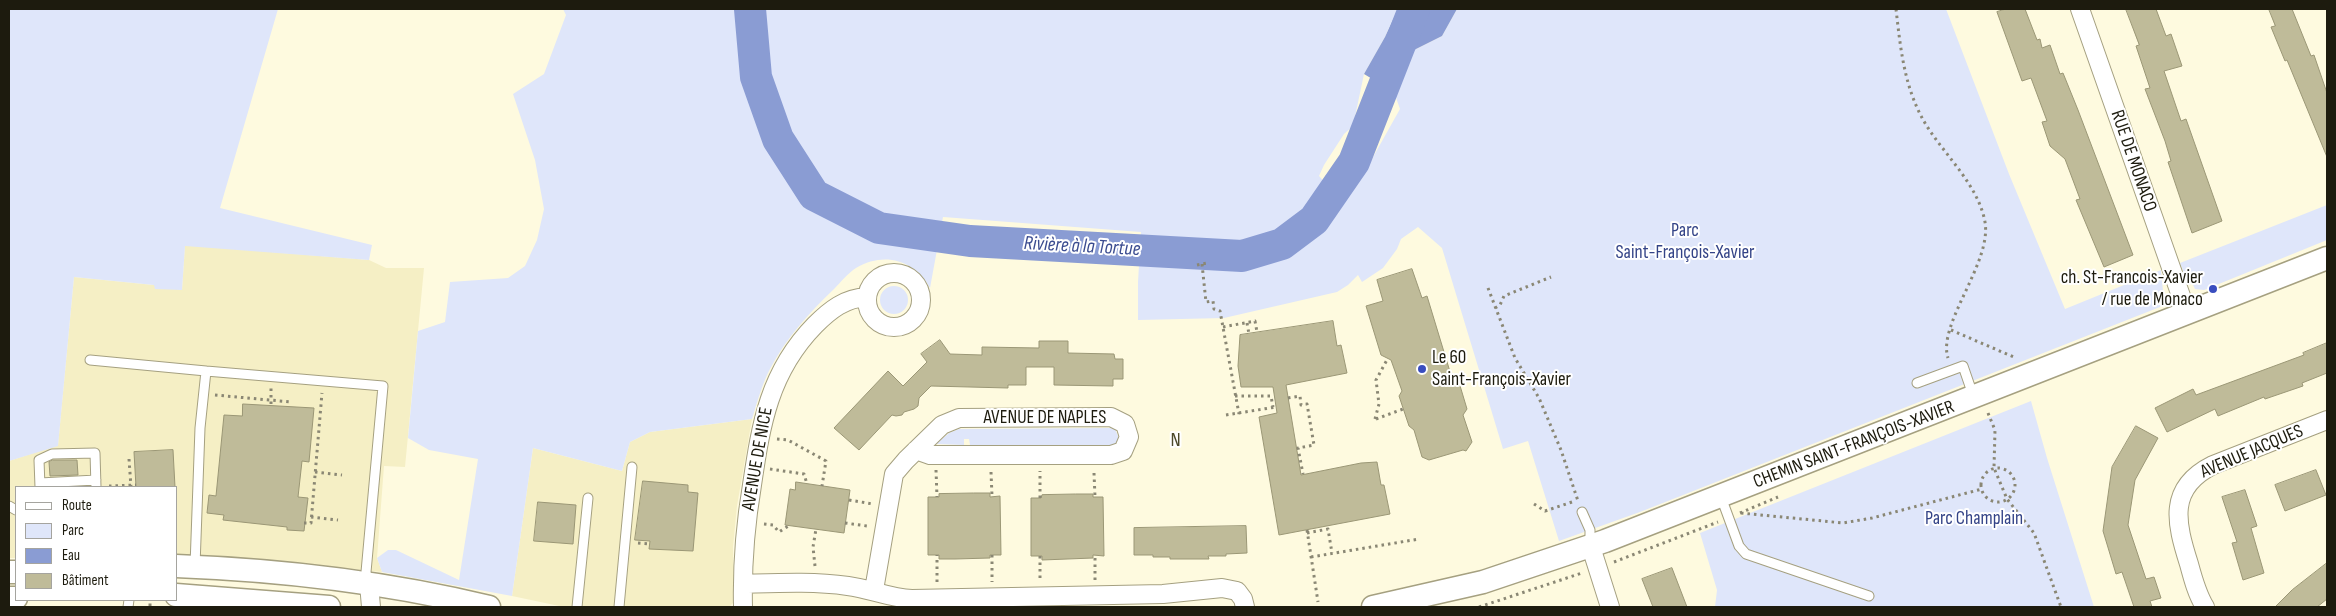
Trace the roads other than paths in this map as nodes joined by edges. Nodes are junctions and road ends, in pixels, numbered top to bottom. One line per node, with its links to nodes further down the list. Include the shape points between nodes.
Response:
1 (2080, 9): 4 (street, RUE DE MONACO)
2 (2327, 258): 4 (street, CHEMIN SAINT-FRANÇOIS-XAVIER)
3 (867, 297): 20 (street, AVENUE DE NICE, via 840,304 824,317 800,343 773,387 754,467 743,551)
4 (2187, 314): 8 (street, CHEMIN SAINT-FRANÇOIS-XAVIER)
5 (90, 360): 6 (lane)
6 (206, 371): 18 (lane); 19 (lane, via 383,386 366,572)
7 (1917, 383): 8 (lane, via 1963,366)
8 (1981, 406): 14 (street, CHEMIN SAINT-FRANÇOIS-XAVIER)
9 (2327, 420): 34 (street, AVENUE JACQUES, via 2213,465 2200,471 2187,484 2180,502 2178,526 2195,586)
10 (916, 450): 10 (street, AVENUE DE NAPLES, via 936,455 1118,454 1125,449 1129,434 1122,422 1112,418 955,418 942,425); 21 (street, AVENUE DE NAPLES, via 894,474)
11 (632, 467): 29 (lane)
12 (40, 485): 13 (lane); 13 (lane, via 39,460 52,454 95,453)
13 (96, 485)
14 (1721, 496): 17 (street, CHEMIN SAINT-FRANÇOIS-XAVIER); 23 (lane, via 1739,546 1746,554)
15 (588, 498): 28 (lane)
16 (1582, 512): 17 (lane, via 1590,530)
17 (1591, 547): 32 (street, CHEMIN SAINT-FRANÇOIS-XAVIER, via 1483,582); 33 (street)
18 (185, 566): 19 (street, via 279,572)
19 (369, 584): 26 (street); 27 (street)
20 (743, 584): 21 (street, via 845,585); 30 (street, AVENUE DE NICE)
21 (874, 590): 31 (street, via 902,598 937,598 1163,594 1222,588 1236,591 1243,599)
22 (178, 595): 24 (street)
23 (1869, 596)
24 (239, 603): 25 (street)
25 (328, 607)
26 (371, 607)
27 (489, 607)
28 (577, 607)
29 (619, 607)
30 (743, 607)
31 (1244, 607)
32 (1373, 607)
33 (1610, 607)
34 (2205, 607)

